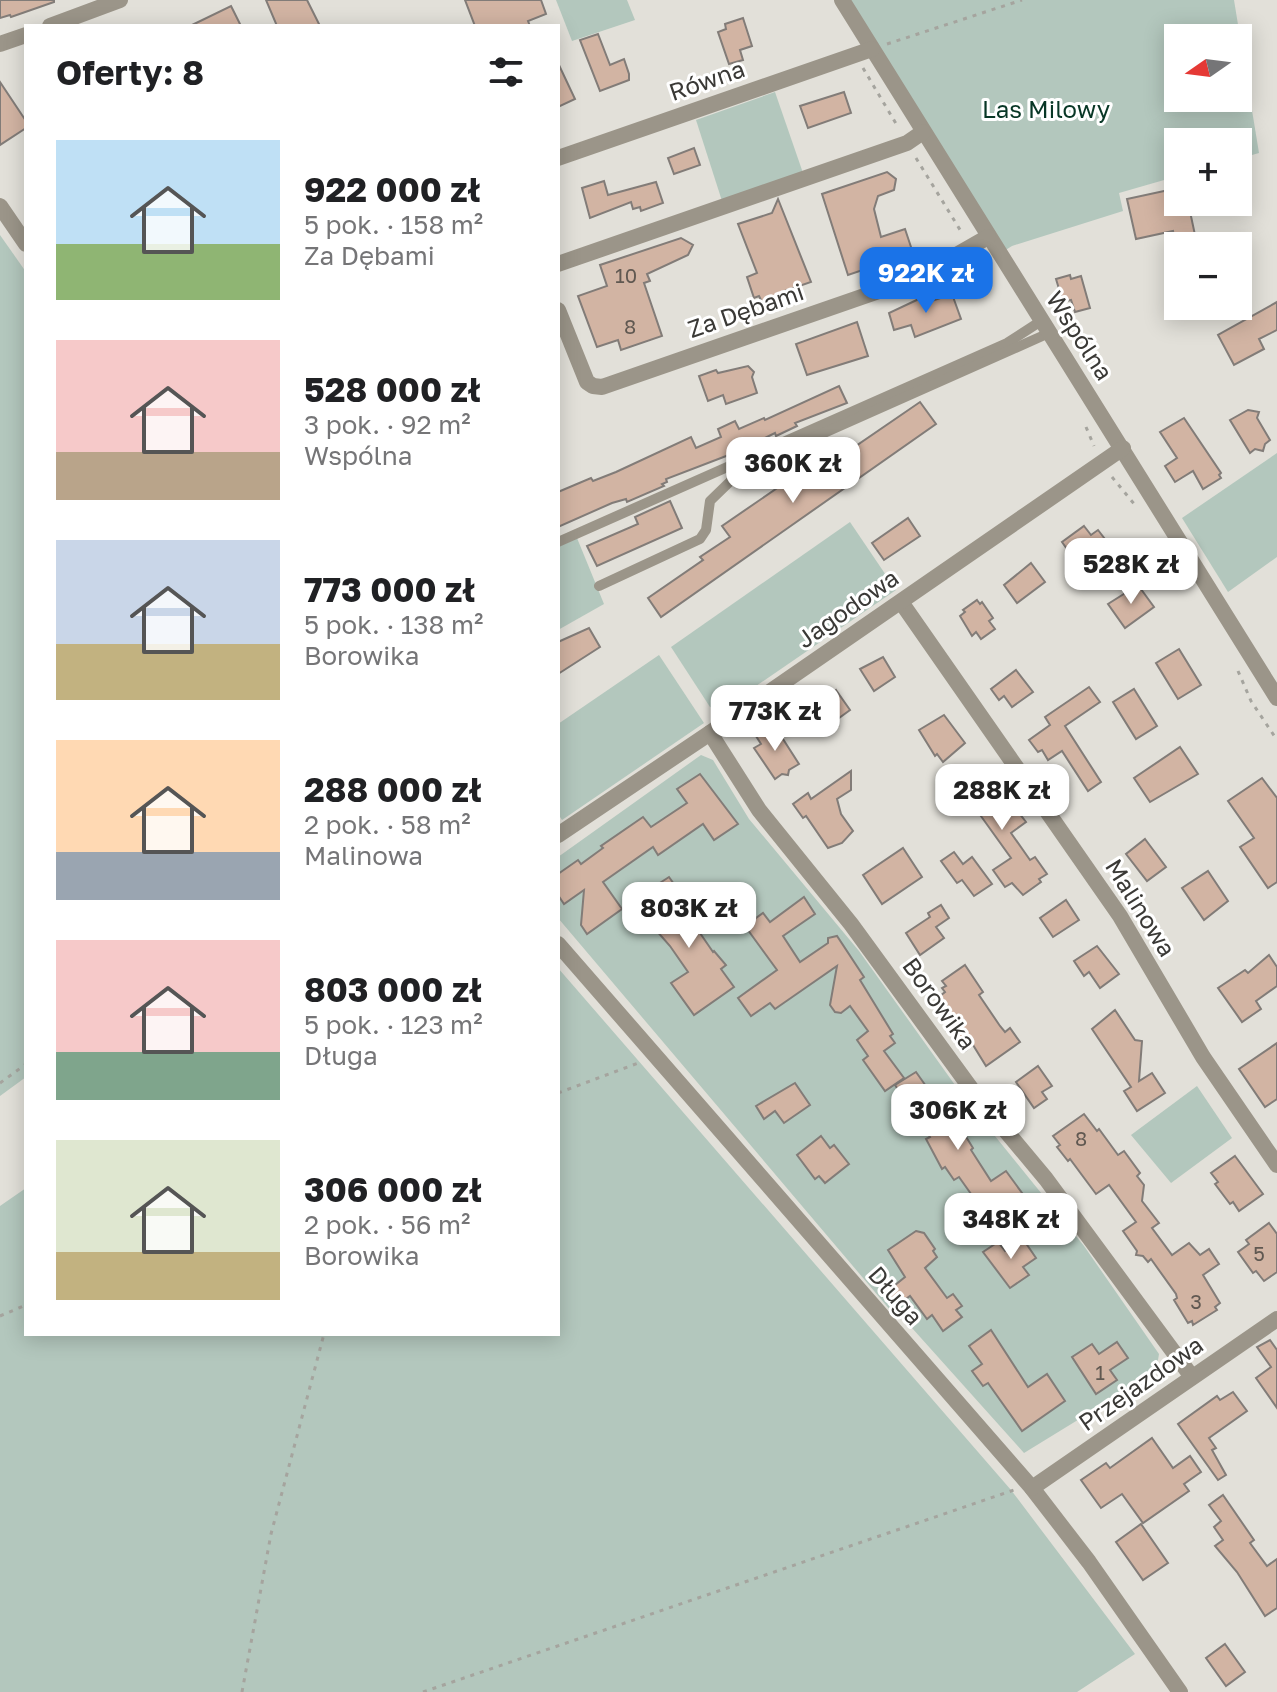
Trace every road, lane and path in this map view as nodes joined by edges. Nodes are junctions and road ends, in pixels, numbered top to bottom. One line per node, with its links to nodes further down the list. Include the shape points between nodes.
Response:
1 (120, 0): 4 (street)
2 (842, 0): 7 (street, Wspólna)
3 (1022, 0): 7 (path)
4 (55, 24)
5 (24, 36): 6 (street)
6 (0, 44)
7 (872, 49): 8 (street, Wspólna); 9 (street, Równa)
8 (923, 132): 11 (street, Wspólna); 13 (street, via 907,143)
9 (560, 157)
10 (0, 206): 12 (street)
11 (988, 237): 14 (street, Za Dębami, via 899,284 602,387 587,382); 15 (street, Wspólna)
12 (24, 241)
13 (560, 263)
14 (560, 315)
15 (1045, 327): 16 (street, Wspólna); 17 (lane); 18 (lane, via 743,469 710,501 700,539)
16 (1123, 448): 19 (street, Jagodowa); 20 (street, Wspólna)
17 (560, 541)
18 (599, 586)
19 (901, 602): 21 (street, Jagodowa); 28 (street, Malinowa, via 1103,891 1203,1057)
20 (1277, 698)
21 (710, 733): 22 (street, Jagodowa); 33 (street, Borowika, via 759,810 1046,1179)
22 (560, 834)
23 (560, 946): 24 (street, Długa)
24 (656, 1057): 27 (path); 34 (street, Długa)
25 (24, 1065): 26 (path)
26 (0, 1083)
27 (560, 1092)
28 (1277, 1165)
29 (24, 1306): 30 (path)
30 (0, 1316)
31 (1277, 1319): 33 (street, Przejazdowa)
32 (323, 1336): 35 (path, via 271,1534)
33 (1192, 1377): 34 (street, Przejazdowa)
34 (1032, 1488): 36 (path, via 1011,1490); 37 (street, Długa)
35 (242, 1692)
36 (423, 1692)
37 (1180, 1692)

